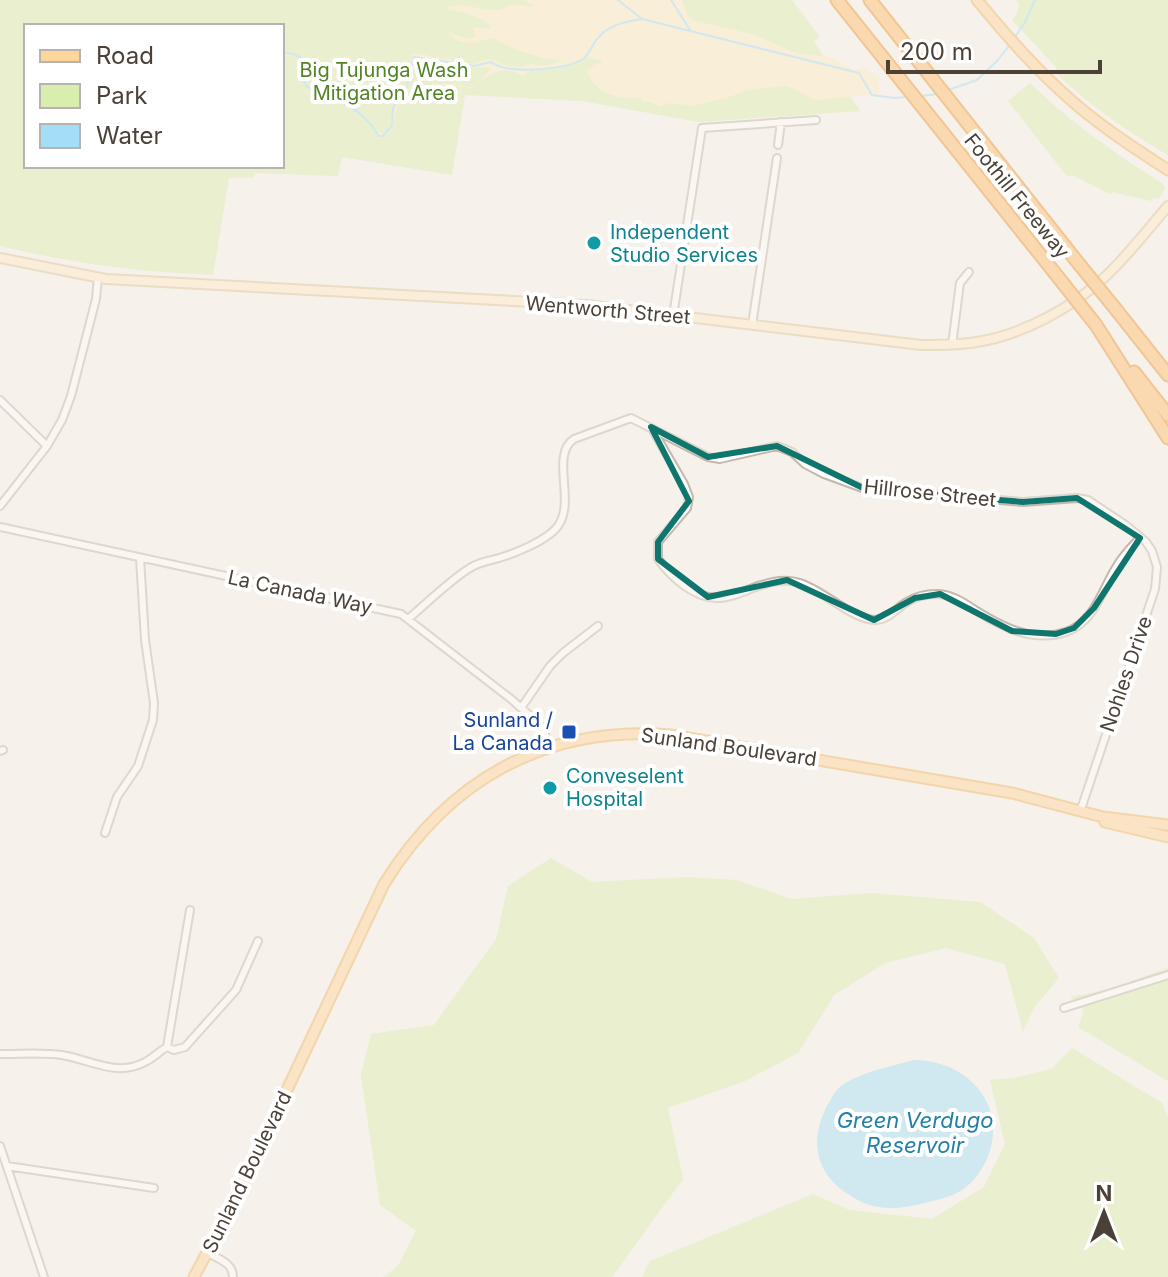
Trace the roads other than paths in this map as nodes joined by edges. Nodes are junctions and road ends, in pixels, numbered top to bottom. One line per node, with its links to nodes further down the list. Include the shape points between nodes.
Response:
1 (837, 0): 15 (highway, Foothill Freeway, bridge)
2 (870, 0): 17 (highway, Foothill Freeway, bridge)
3 (977, 0): 8 (main road, via 1062,93)
4 (816, 120): 5 (street)
5 (781, 122): 6 (street); 13 (street, via 702,128)
6 (778, 145)
7 (777, 158): 14 (street)
8 (1168, 170)
9 (1168, 206): 16 (main road, Wentworth Street, via 1122,260 1076,299 1032,325)
10 (0, 258): 12 (main road, Wentworth Street)
11 (969, 272): 16 (street, via 960,283)
12 (98, 277): 13 (main road, Wentworth Street, via 587,305); 22 (street, via 71,396)
13 (673, 316): 14 (main road, Wentworth Street)
14 (752, 325): 16 (main road, Wentworth Street)
15 (1096, 325): 19 (highway, Foothill Freeway); 21 (highway)
16 (952, 345)
17 (1166, 372)
18 (0, 400): 22 (street)
19 (1168, 415)
20 (651, 427): 25 (street, Hillrose Street, via 720,459 777,446 824,474 865,489 1023,502 1088,500); 25 (street, via 689,497 687,508 658,542 658,559 690,589 708,597 787,580 874,620 915,598 940,594 1012,631 1056,634 1084,620 1116,566); 27 (street, Hillrose Street, via 631,418 568,443 563,462 565,507 553,532 471,567)
21 (1168, 438)
22 (47, 446): 23 (street)
23 (0, 506)
24 (0, 527): 26 (street, La Canada Way)
25 (1140, 538): 31 (street, Nohles Drive, via 1155,559 1155,589)
26 (140, 558): 27 (street, La Canada Way, via 397,612); 33 (street, via 153,720 138,766 117,797)
27 (408, 619): 29 (street, La Canada Way)
28 (598, 626): 29 (street, via 550,666)
29 (521, 708): 30 (street, La Canada Way, via 543,729)
30 (550, 747): 31 (main road, Sunland Boulevard, via 604,735 671,735 1012,793); 44 (main road, Sunland Boulevard, via 468,789 423,829 397,863)
31 (1080, 812): 32 (main road, Sunland Boulevard); 34 (main road, Sunland Boulevard)
32 (1168, 825)
33 (105, 833)
34 (1168, 837)
35 (190, 910): 39 (street)
36 (258, 941): 39 (street, via 236,990 185,1047)
37 (1168, 975): 38 (street)
38 (1064, 1008)
39 (167, 1047): 40 (street, via 126,1069 51,1053)
40 (0, 1054)
41 (0, 1146): 42 (street)
42 (7, 1166): 43 (street); 45 (street)
43 (154, 1188)
44 (208, 1253): 46 (main road, Sunland Boulevard); 47 (street, via 230,1266)
45 (44, 1277)
46 (194, 1277)
47 (233, 1277)

